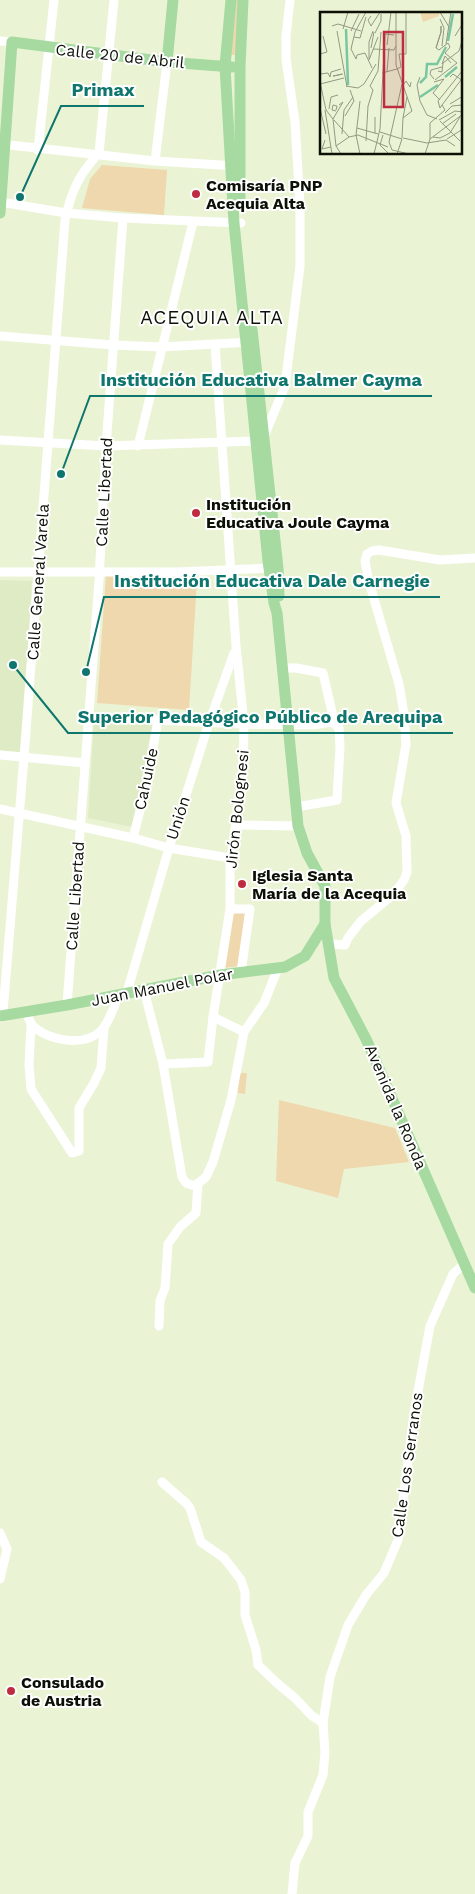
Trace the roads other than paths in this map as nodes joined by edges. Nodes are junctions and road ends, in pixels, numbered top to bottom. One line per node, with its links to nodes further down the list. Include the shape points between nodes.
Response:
1 (54, 0): 8 (street)
2 (114, 0): 9 (street)
3 (173, 0): 10 (main road)
4 (231, 0): 11 (main road)
5 (243, 0): 12 (main road)
6 (290, 0): 31 (street, via 286,59 295,122 300,266 285,386)
7 (6, 42): 8 (main road, Calle 20 de Abril); 13 (main road)
8 (49, 48): 9 (main road, Calle 20 de Abril); 14 (street)
9 (109, 55): 10 (main road, Calle 20 de Abril); 15 (street, via 99,153)
10 (167, 62): 11 (main road, Calle 20 de Abril); 16 (street)
11 (225, 66): 12 (main road, Calle 20 de Abril); 17 (main road)
12 (240, 67): 17 (main road)
13 (2, 145): 14 (street); 18 (main road)
14 (38, 150): 15 (street)
15 (96, 156): 16 (street); 20 (street, Calle General Varela, via 80,174)
16 (155, 161): 17 (street)
17 (235, 166): 23 (main road, Avenida la Ronda)
18 (0, 202): 19 (main road); 20 (street)
19 (0, 213)
20 (66, 213): 21 (street); 25 (street, Calle General Varela)
21 (123, 218): 22 (street); 28 (street, Calle Libertad)
22 (193, 222): 23 (street); 29 (street)
23 (238, 223): 26 (main road, Avenida la Ronda)
24 (0, 336): 25 (street)
25 (55, 340): 28 (street); 33 (street, Calle General Varela)
26 (250, 342): 27 (street); 31 (main road, Avenida la Ronda)
27 (215, 344): 29 (street); 32 (street, Jirón Bolognesi)
28 (113, 345): 29 (street); 34 (street, Calle Libertad)
29 (161, 347): 35 (street)
30 (0, 440): 33 (street)
31 (259, 440): 32 (street); 37 (main road, Avenida la Ronda)
32 (222, 442): 35 (street); 38 (street, Jirón Bolognesi)
33 (48, 443): 34 (street); 40 (street, Calle General Varela)
34 (106, 446): 35 (street); 41 (street, Calle Libertad)
35 (138, 446)
36 (475, 558): 65 (street, via 440,560 379,550 367,554 369,582 399,684 404,714 406,744 396,803 406,836 407,872 394,894 361,921 345,945)
37 (273, 568): 38 (street); 43 (main road, Avenida la Ronda)
38 (231, 570): 41 (street); 42 (street, Jirón Bolognesi)
39 (0, 572): 40 (street)
40 (38, 572): 41 (street); 51 (street, Calle General Varela)
41 (100, 572): 44 (street, Calle Libertad)
42 (236, 646): 47 (street, Unión); 49 (street, Jirón Bolognesi)
43 (283, 668): 46 (street, via 323,673); 48 (main road, Avenida la Ronda)
44 (88, 717): 45 (street); 52 (street, Calle Libertad)
45 (158, 720): 47 (street); 59 (street, Cahuide, via 146,787)
46 (332, 722): 48 (street, via 313,725); 53 (street, via 339,728 337,800)
47 (209, 723): 49 (street); 60 (street, Unión)
48 (288, 723): 49 (street); 53 (main road, Avenida la Ronda)
49 (244, 724): 56 (street, Jirón Bolognesi, via 243,771)
50 (0, 755): 51 (street)
51 (24, 758): 52 (street); 55 (street, Calle General Varela)
52 (85, 763): 58 (street, Calle Libertad)
53 (296, 807): 57 (main road, Avenida la Ronda)
54 (0, 809): 55 (street)
55 (19, 814): 58 (street); 73 (street, Calle General Varela)
56 (236, 825): 57 (street); 61 (street, Jirón Bolognesi)
57 (298, 826): 63 (main road, Avenida la Ronda, via 325,886)
58 (81, 827): 59 (street); 71 (street, Calle Libertad)
59 (132, 838): 60 (street)
60 (169, 848): 61 (street); 70 (street, Unión)
61 (230, 858): 62 (street, Jirón Bolognesi)
62 (230, 909): 67 (street, via 250,909); 68 (street, Jirón Bolognesi)
63 (325, 924): 64 (main road, Juan Manuel Polar); 65 (main road, Avenida la Ronda)
64 (314, 941): 65 (main road); 66 (main road, Juan Manuel Polar, via 305,956 291,965)
65 (329, 944): 80 (main road, Avenida la Ronda, via 334,978 366,1039)
66 (278, 968): 67 (main road, Juan Manuel Polar); 77 (street, via 264,1003)
67 (241, 972): 68 (main road, Juan Manuel Polar)
68 (220, 975): 69 (main road, Juan Manuel Polar); 74 (street, Jirón Bolognesi)
69 (144, 990): 70 (main road, Juan Manuel Polar); 78 (street)
70 (123, 994): 71 (main road, Juan Manuel Polar); 76 (street, Unión)
71 (67, 1005): 72 (main road, Juan Manuel Polar)
72 (26, 1012): 73 (main road, Juan Manuel Polar); 75 (street)
73 (0, 1017)
74 (212, 1017): 77 (street); 78 (street, Jirón Bolognesi, via 208,1062)
75 (31, 1025): 76 (street, via 49,1036 72,1041 85,1040); 76 (street, Unión, via 31,1089 72,1153 79,1151 79,1108 100,1068)
76 (104, 1028)
77 (244, 1032): 79 (street, via 231,1100 215,1153 206,1177)
78 (163, 1064): 79 (street, via 182,1177 186,1183 195,1186)
79 (198, 1183): 82 (street, via 196,1213 168,1244)
80 (464, 1264): 81 (main road, Avenida la Ronda); 86 (street, Calle Los Serranos, via 453,1274 430,1326 414,1413 398,1540 384,1573 348,1625 330,1677)
81 (475, 1288)
82 (159, 1326)
83 (162, 1482): 86 (street, via 186,1503 201,1542 224,1558 241,1580 245,1592 245,1615 258,1665)
84 (0, 1533): 85 (street, via 7,1549)
85 (0, 1580)
86 (323, 1723): 87 (street, Calle Los Serranos, via 323,1775 308,1812 308,1836 295,1864)
87 (292, 1894)

